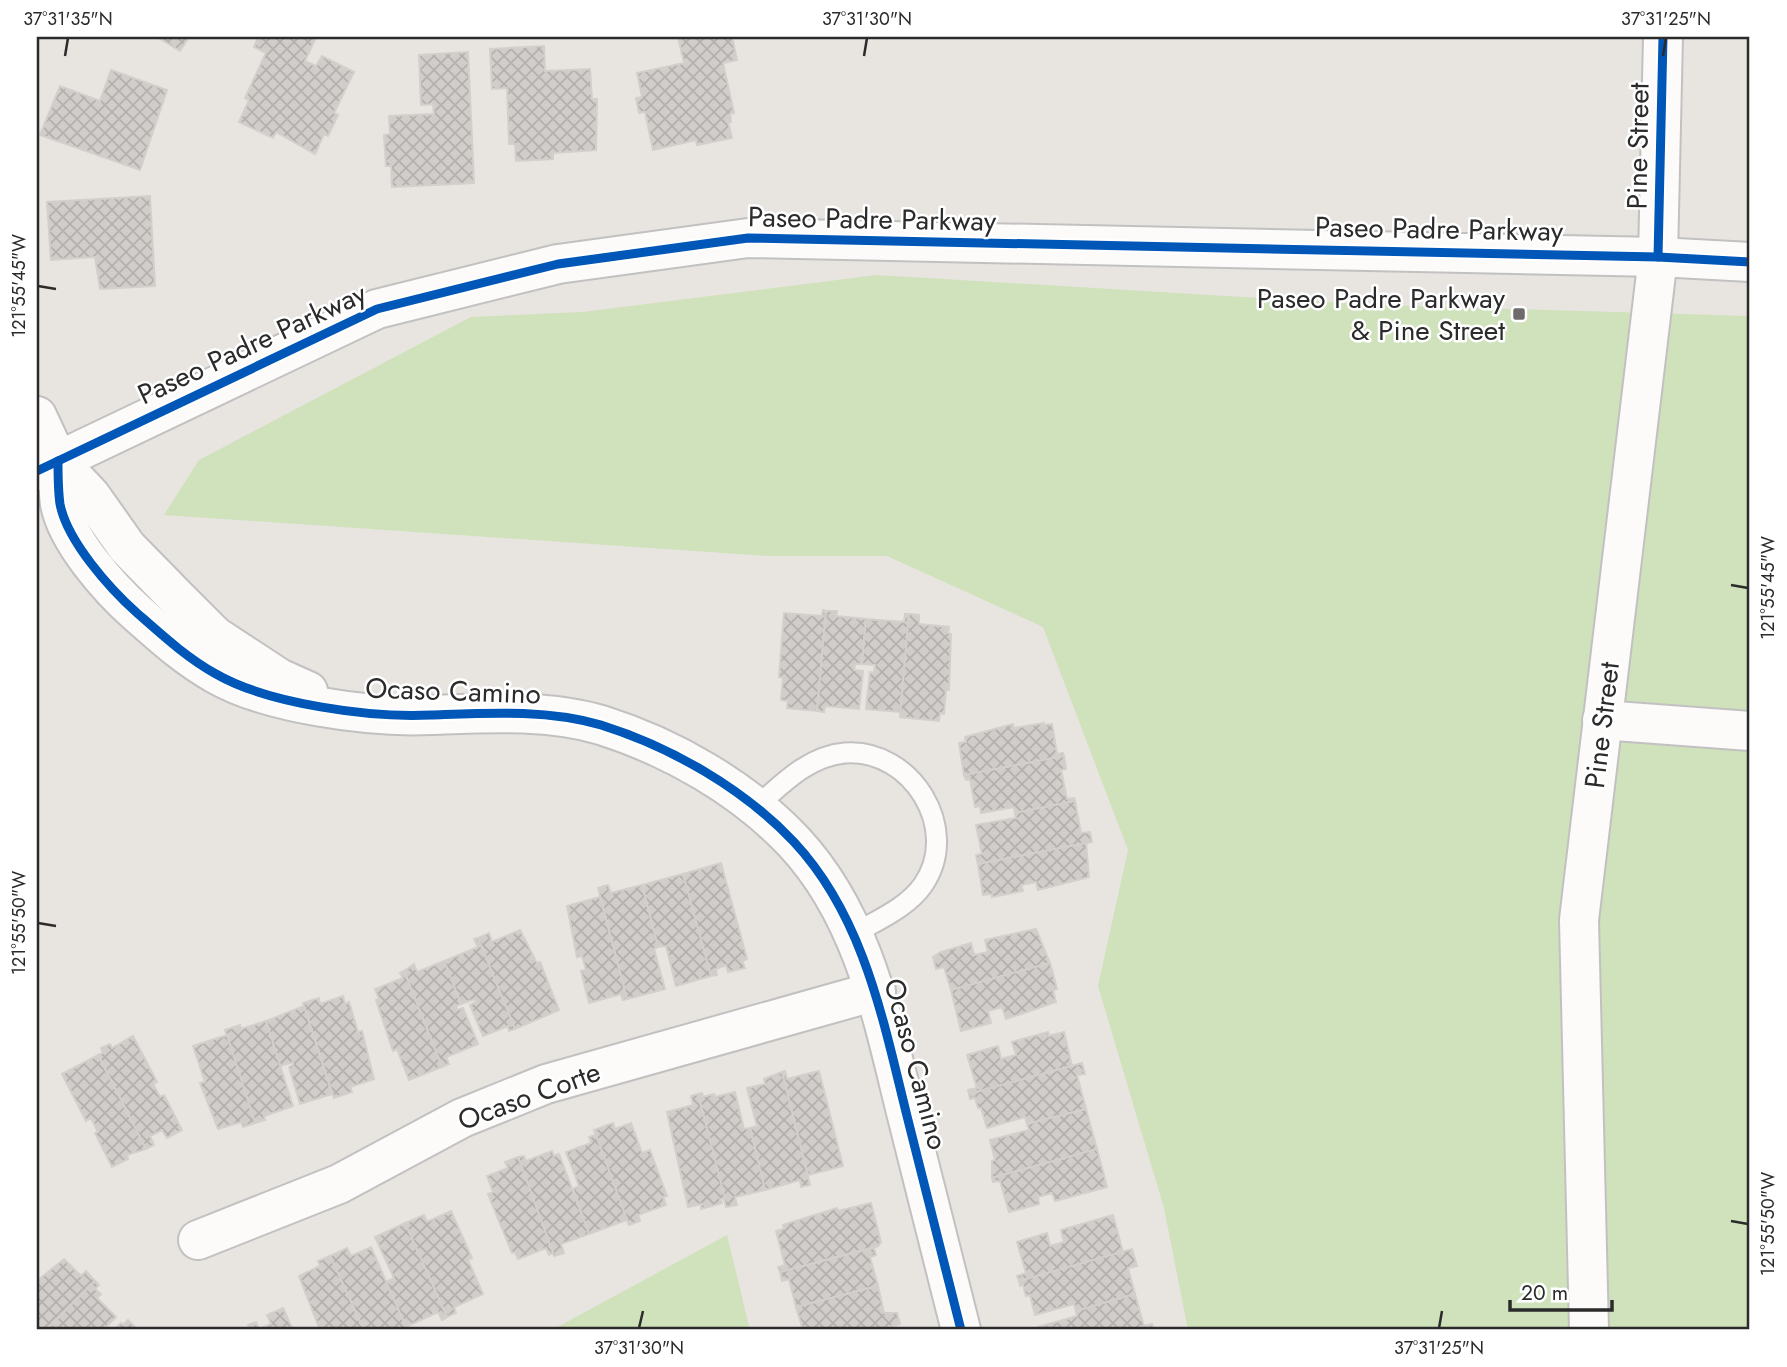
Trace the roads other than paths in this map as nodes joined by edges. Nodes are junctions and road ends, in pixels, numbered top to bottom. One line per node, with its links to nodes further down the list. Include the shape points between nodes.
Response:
1 (1663, 37): 2 (street, Pine Street)
2 (1658, 257): 3 (street, Paseo Padre Parkway); 5 (street, Paseo Padre Parkway, via 748,238 558,264 377,309); 6 (street, Pine Street)
3 (1750, 262)
4 (37, 416): 5 (street)
5 (47, 466): 8 (street, Ocaso Camino, via 81,550 124,602 173,646 216,675 257,694 351,710 425,716 531,714 599,724 687,760)
6 (1602, 720): 7 (street); 13 (street, Pine Street, via 1579,920)
7 (1750, 732)
8 (755, 808): 9 (street, Ocaso Camino, via 794,843 830,890); 9 (lane, via 794,773 822,758 846,753 873,756 901,770 926,796 936,827 935,858 923,885 898,909)
9 (853, 934): 10 (street, Ocaso Camino)
10 (876, 991): 11 (street, Ocaso Corte, via 546,1084 462,1118 339,1184); 12 (street, Ocaso Camino)
11 (198, 1240)
12 (961, 1330)
13 (1589, 1330)

